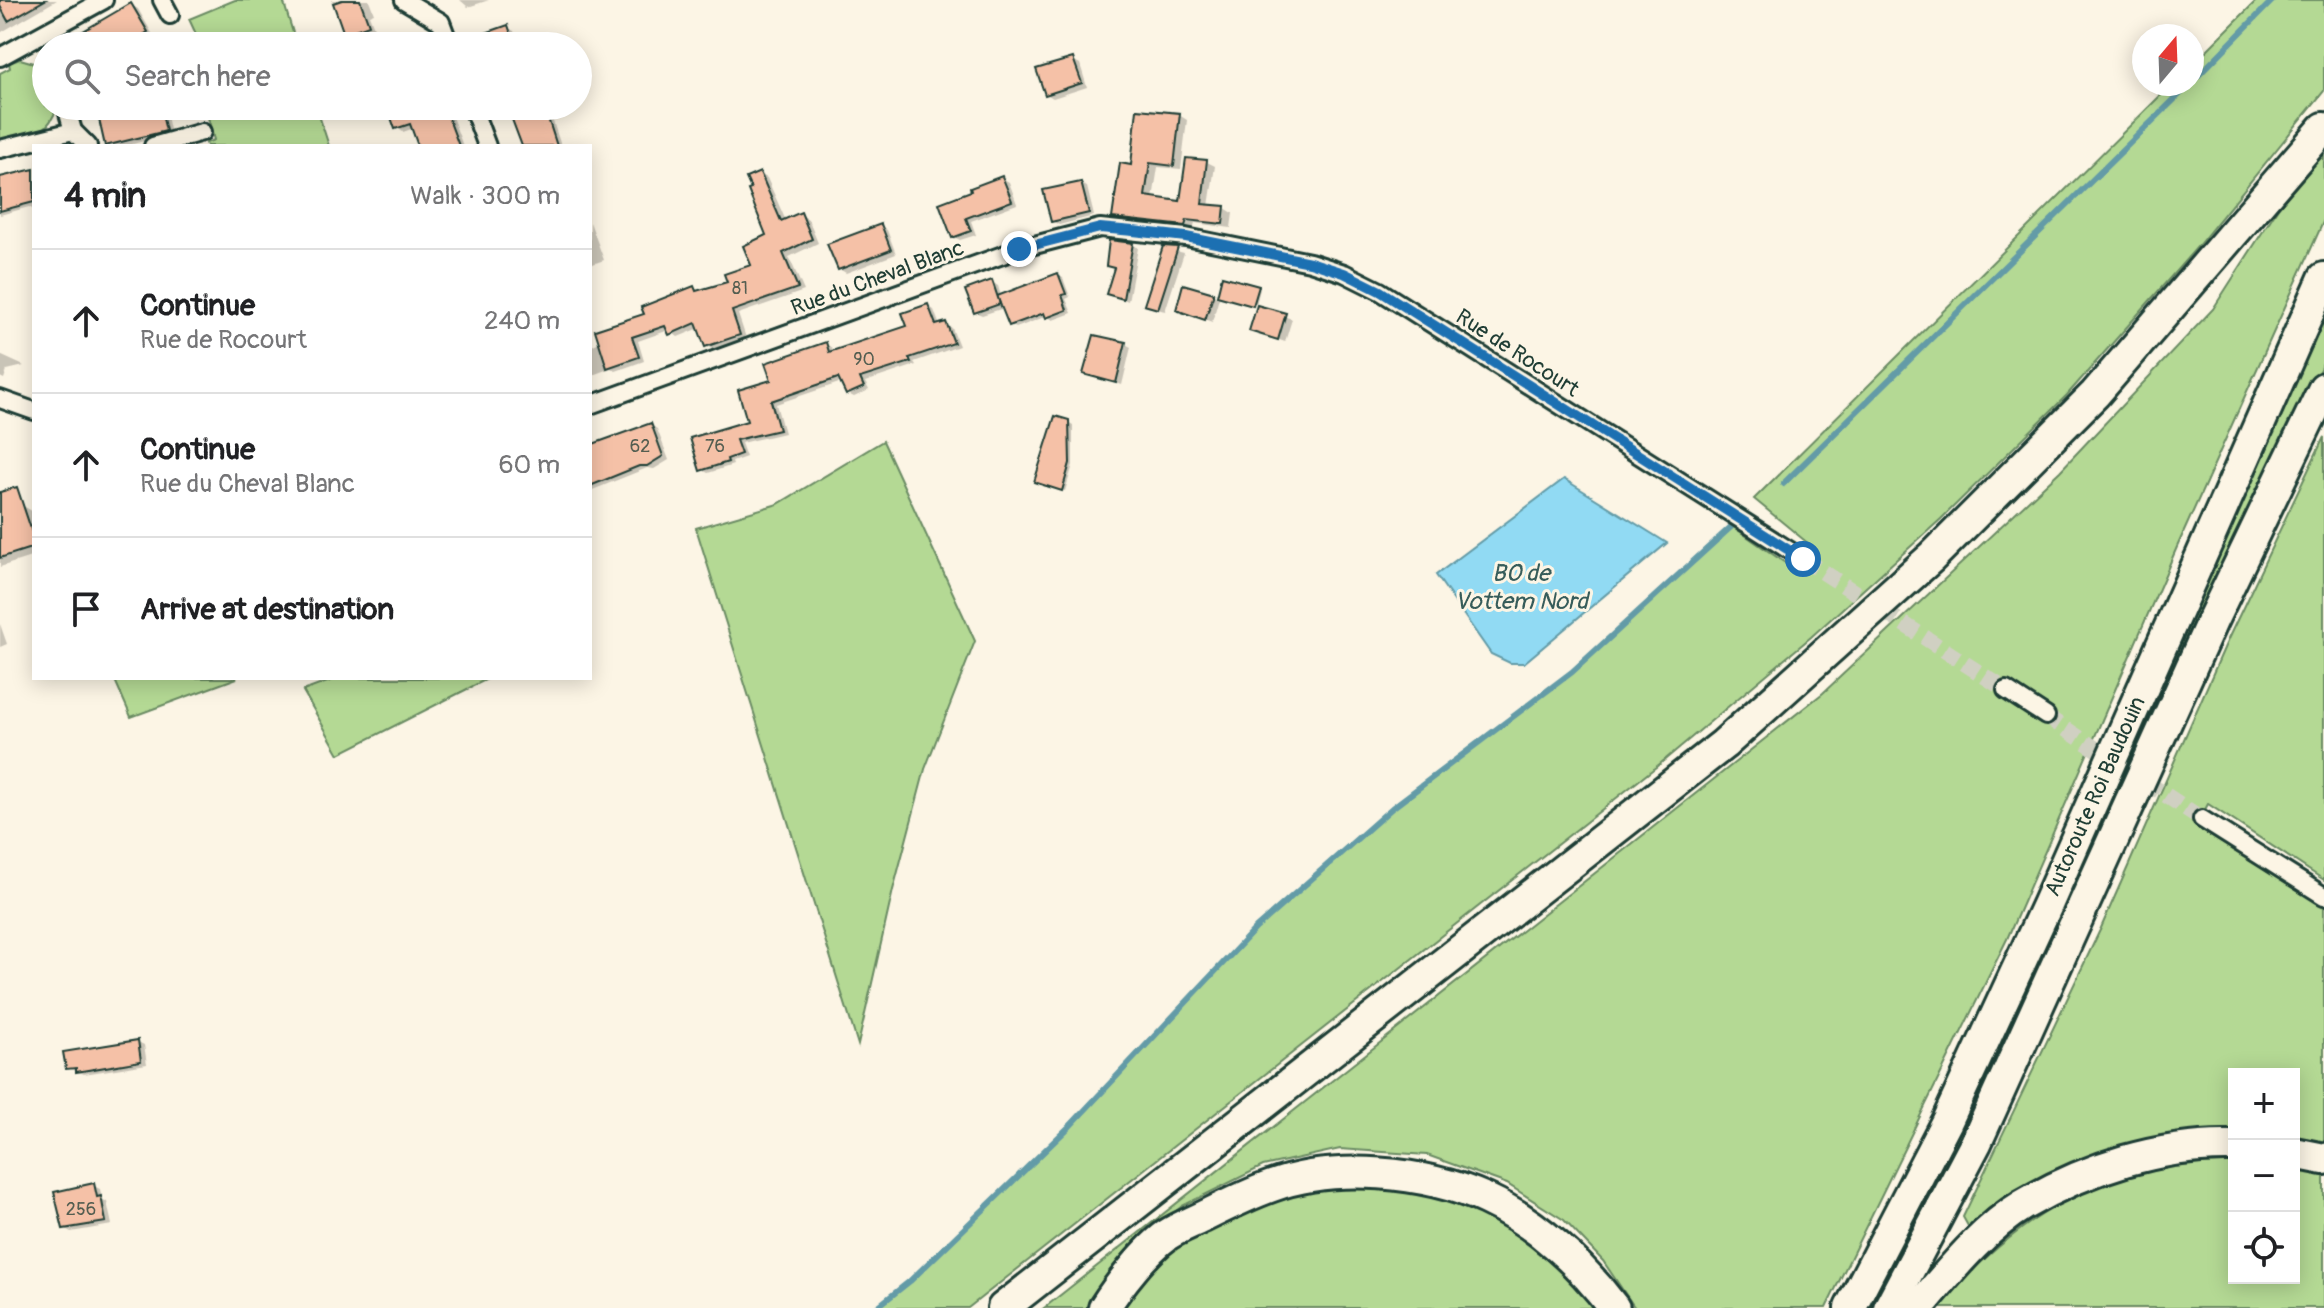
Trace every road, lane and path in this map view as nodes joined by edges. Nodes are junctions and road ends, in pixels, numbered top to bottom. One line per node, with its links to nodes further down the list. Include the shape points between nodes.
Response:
1 (104, 0): 3 (street)
2 (404, 0): 4 (street, via 441,22)
3 (57, 32)
4 (445, 32)
5 (32, 45): 6 (street)
6 (0, 57)
7 (70, 120): 10 (street)
8 (477, 120): 14 (street)
9 (2324, 128): 30 (highway, via 2095,394 1932,557 1724,744)
10 (73, 131): 12 (street); 15 (street)
11 (202, 132): 13 (street)
12 (86, 144)
13 (160, 144)
14 (486, 144)
15 (0, 149)
16 (1186, 237): 20 (street, Rue du Cheval Blanc, via 1100,228 1019,249); 22 (street, Rue de Rocourt, via 1310,262 1380,291)
17 (2324, 278): 33 (highway, Autoroute Roi Baudouin, via 2047,905 1967,1078)
18 (2324, 388): 34 (highway, via 2212,621 1976,1143)
19 (0, 399): 21 (street)
20 (592, 404)
21 (32, 410)
22 (1803, 559)
23 (2006, 690): 24 (street)
24 (2046, 716)
25 (2202, 819): 26 (street)
26 (2324, 896)
27 (2228, 1146): 35 (highway, via 2198,1145 2133,1157 2021,1206 1963,1254)
28 (2300, 1154): 29 (highway)
29 (2324, 1159)
30 (1003, 1308)
31 (1104, 1308): 32 (highway, via 1166,1236 1224,1206 1274,1185 1325,1175 1379,1173 1435,1182 1486,1199 1566,1254)
32 (1614, 1308)
33 (1850, 1308)
34 (1889, 1308)
35 (1918, 1308)

